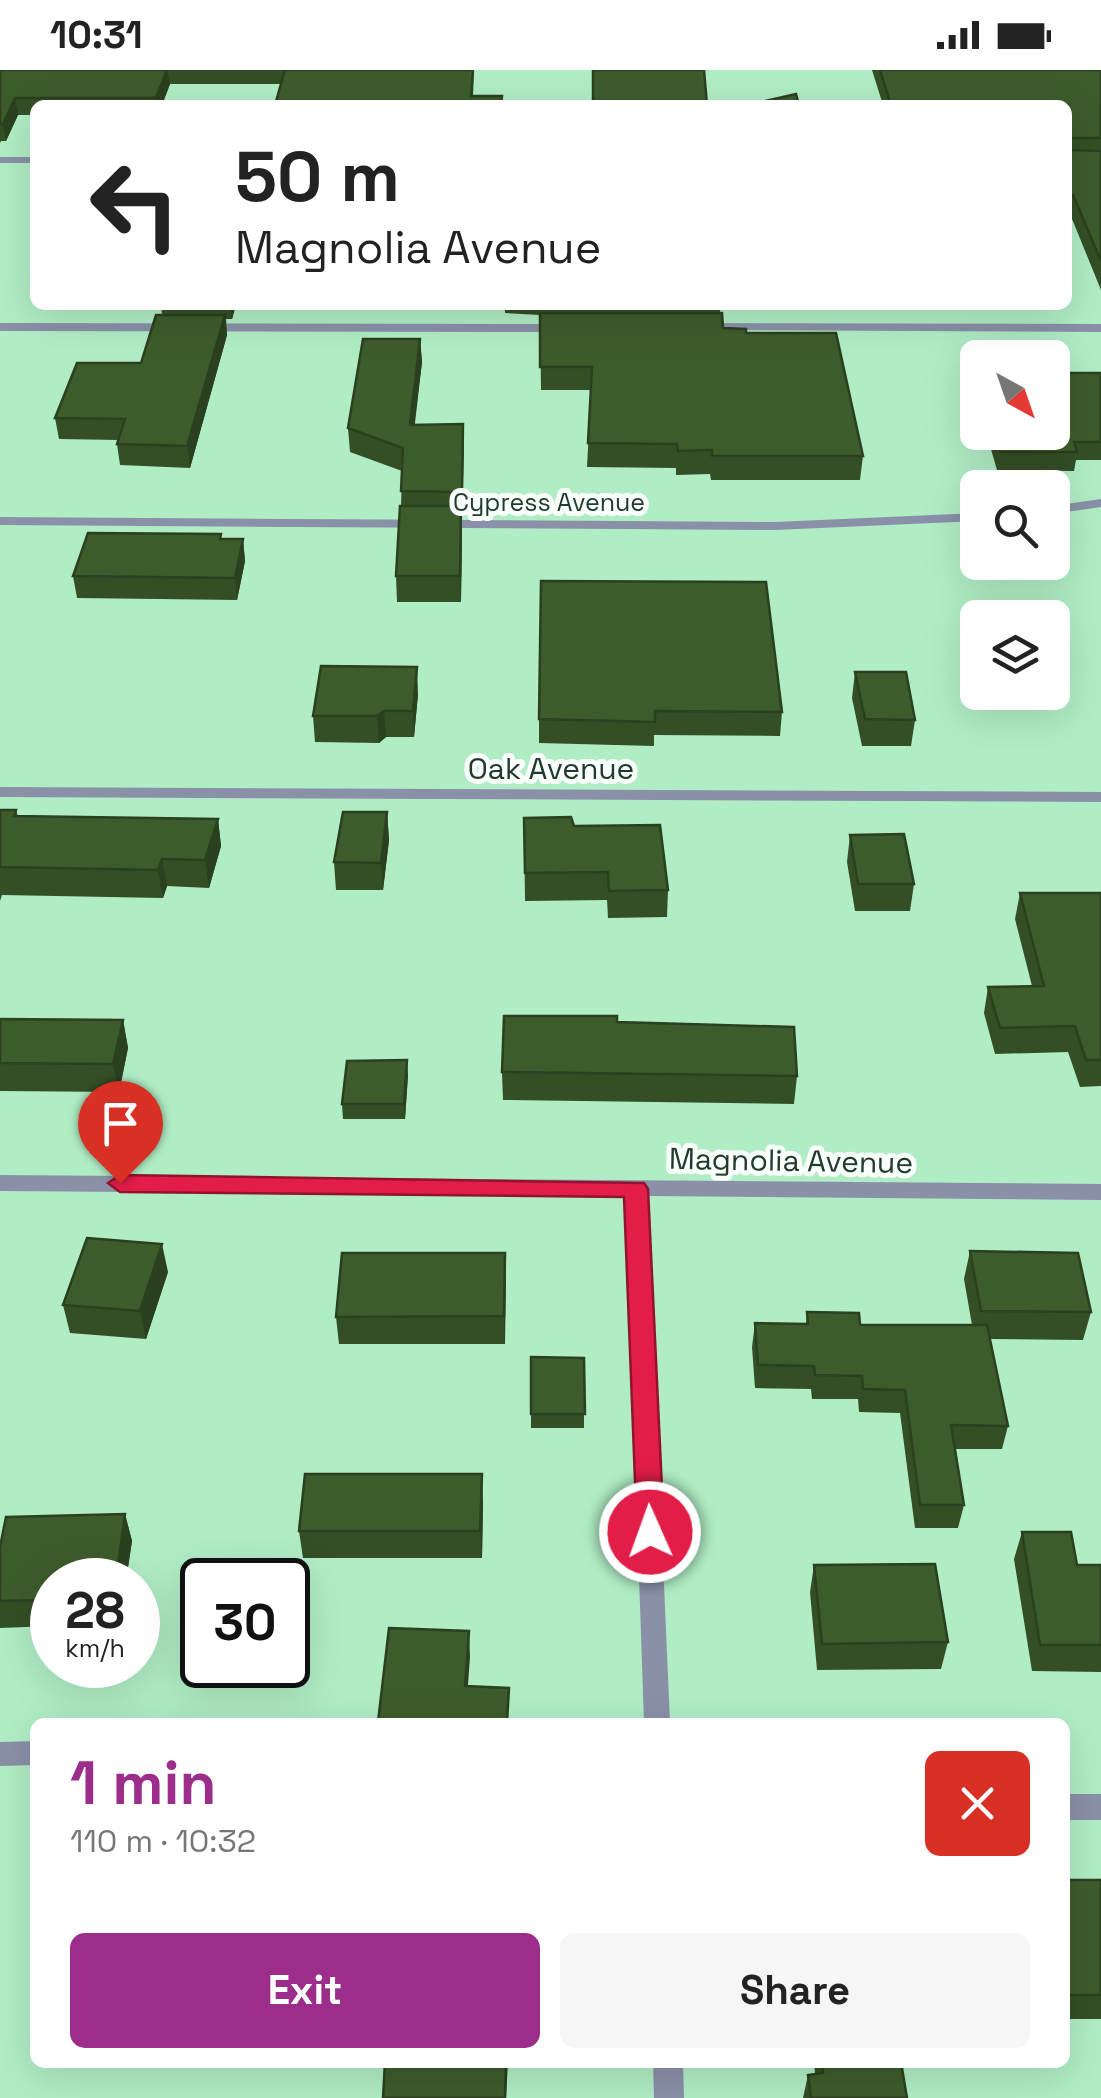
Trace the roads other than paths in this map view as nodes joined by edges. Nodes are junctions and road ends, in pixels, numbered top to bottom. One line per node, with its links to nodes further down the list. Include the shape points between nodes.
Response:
1 (0, 160): 2 (street)
2 (30, 160)
3 (0, 327): 4 (street)
4 (579, 328)
5 (677, 328): 6 (street)
6 (1101, 328)
7 (1101, 504): 8 (street)
8 (1070, 508)
9 (960, 518): 10 (street, Cypress Avenue, via 775,526)
10 (0, 521)
11 (0, 792): 12 (street, Oak Avenue)
12 (1101, 797)
13 (0, 1182): 14 (street, Magnolia Avenue)
14 (636, 1189): 15 (street, Magnolia Avenue); 16 (street)
15 (1101, 1192)
16 (657, 1718)
17 (30, 1753): 18 (street)
18 (0, 1754)
19 (1070, 1806): 20 (street)
20 (1101, 1807)
21 (668, 2068): 22 (street)
22 (669, 2098)

